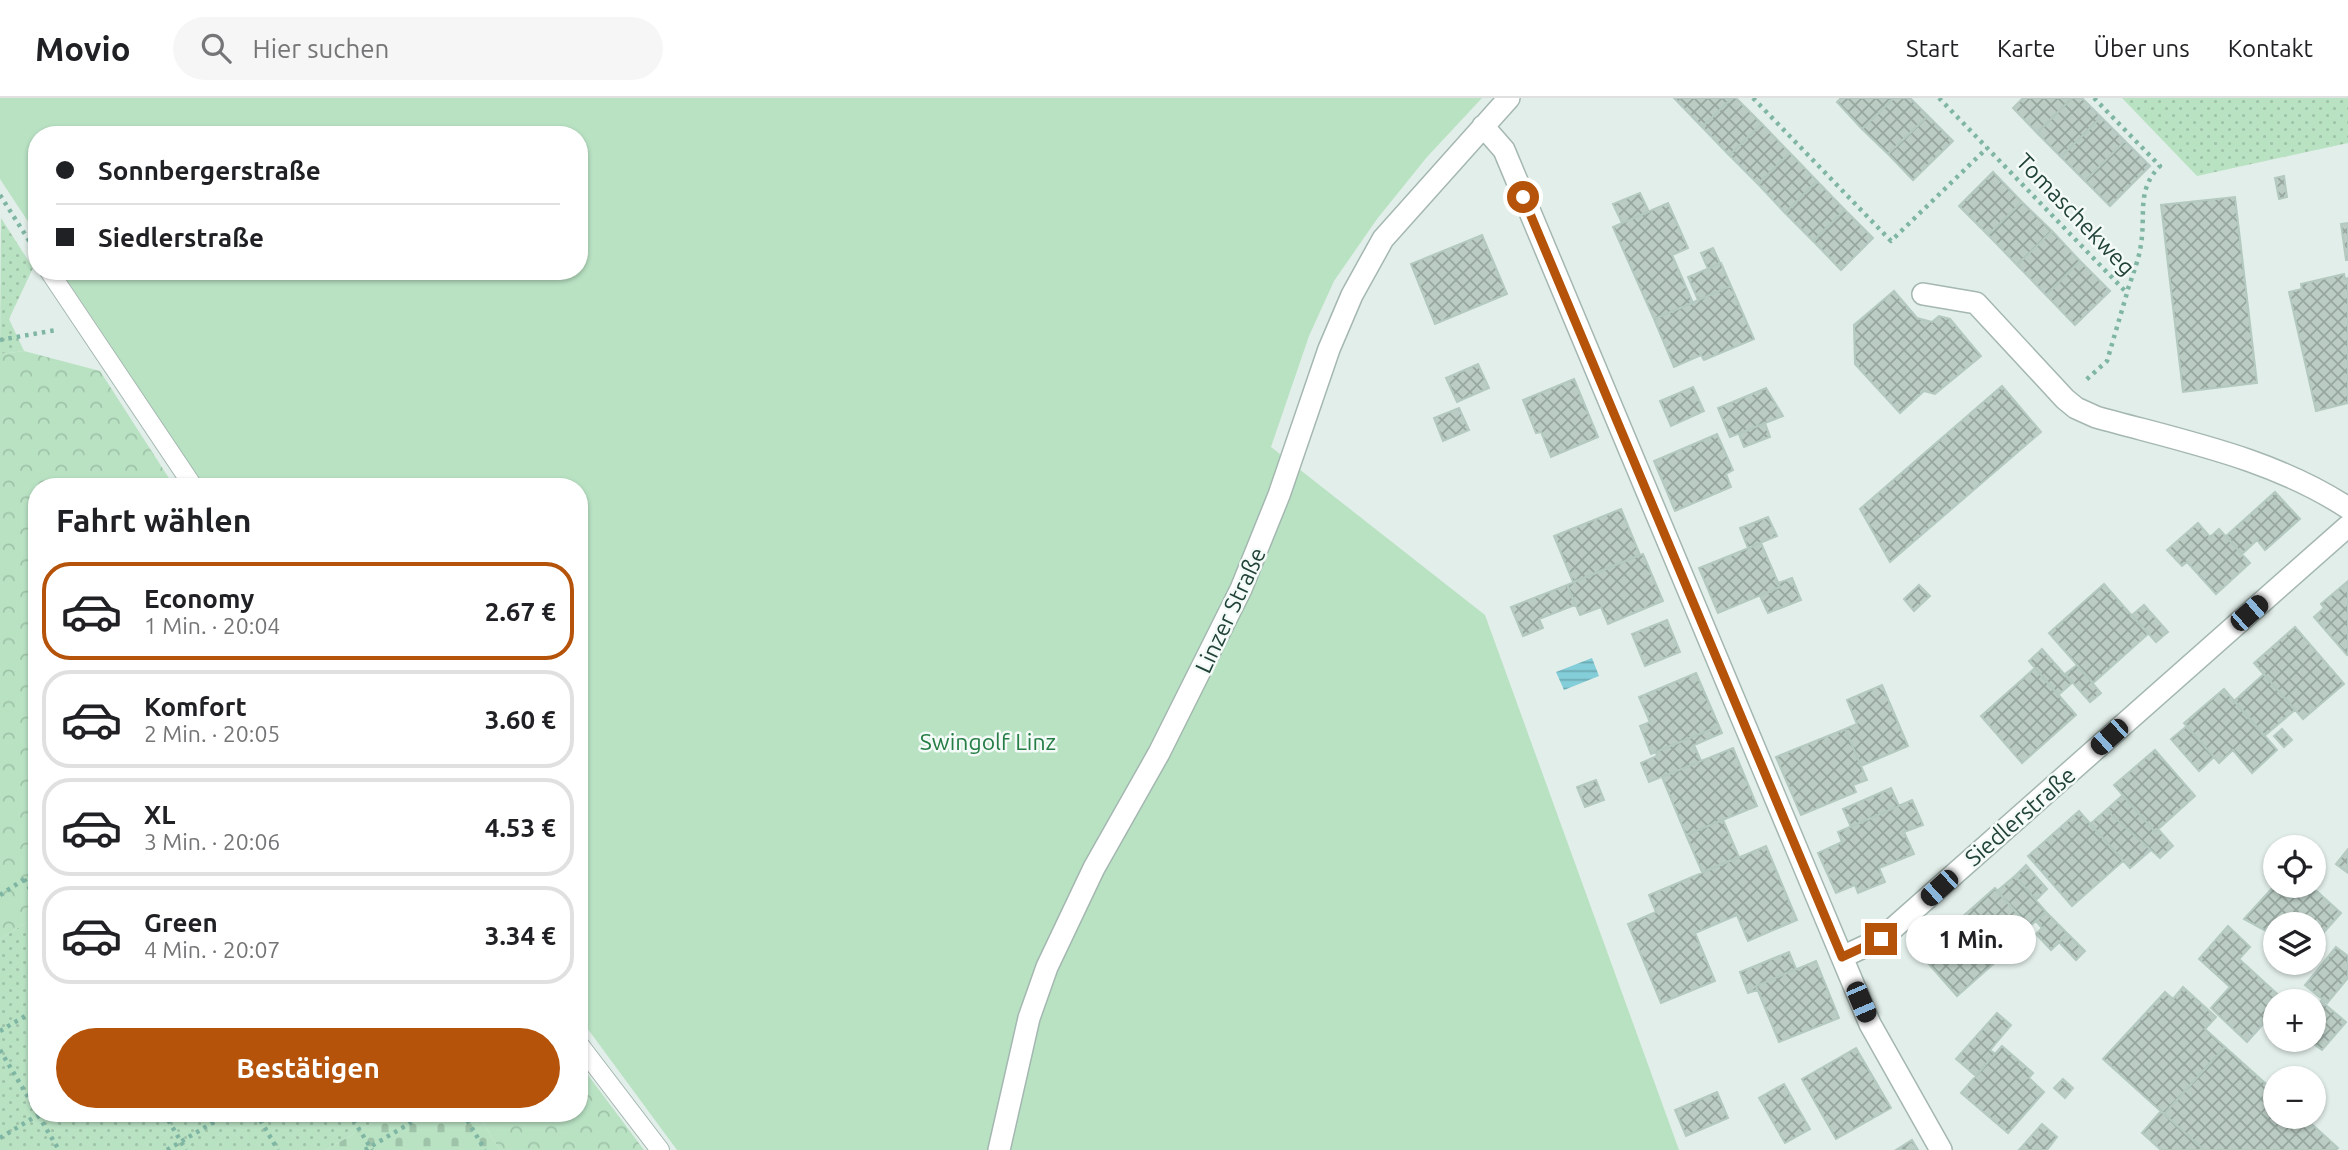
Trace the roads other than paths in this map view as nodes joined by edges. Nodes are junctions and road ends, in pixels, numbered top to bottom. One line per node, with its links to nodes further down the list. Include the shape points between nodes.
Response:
1 (1509, 98): 2 (street, Linzer Straße)
2 (1483, 126): 8 (street, via 1504,150); 11 (street, Linzer Straße, via 1383,239 1352,295 1241,589 1160,753 1077,900 1047,967 1029,1018)
3 (55, 280): 5 (lane)
4 (1923, 294): 6 (street, via 1976,303 2076,408 2238,456 2300,480)
5 (188, 478)
6 (2348, 508)
7 (2348, 526): 8 (street, Siedlerstraße, via 1881,939)
8 (1842, 957): 12 (street, via 1870,1024)
9 (588, 1056): 10 (lane)
10 (660, 1150)
11 (999, 1150)
12 (1941, 1150)

